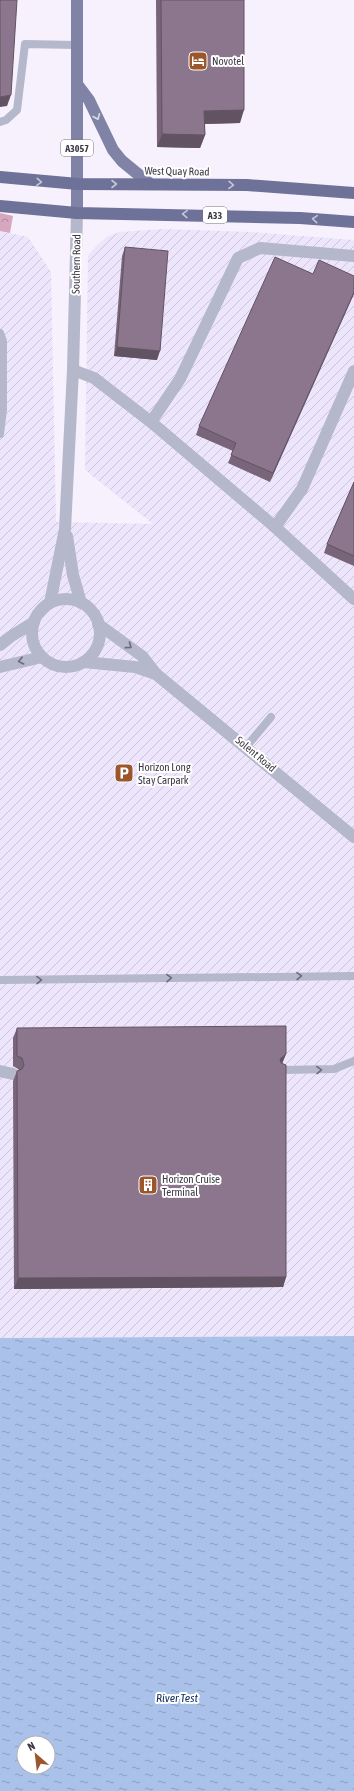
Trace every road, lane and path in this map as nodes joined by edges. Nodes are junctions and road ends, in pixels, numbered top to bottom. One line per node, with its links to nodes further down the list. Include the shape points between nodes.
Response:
1 (77, 0): 2 (main road, Southern Road / A3057)
2 (76, 45): 3 (main road, Southern Road / A3057); 4 (lane, via 25,44 17,110)
3 (77, 84): 6 (main road, Southern Road / A3057); 7 (main road, one-way to 7, via 89,100 113,150)
4 (0, 122)
5 (0, 177): 6 (highway, West Quay Road, one-way to 6)
6 (78, 184): 7 (highway, West Quay Road, one-way to 7); 10 (main road, Southern Road / A3057)
7 (150, 184): 8 (highway, West Quay Road, one-way to 8, via 247,186)
8 (354, 193)
9 (0, 206): 10 (highway, A33)
10 (77, 213): 11 (highway, A33, one-way to 10, via 292,217); 14 (street, Southern Road)
11 (354, 222)
12 (354, 256): 16 (street, via 260,248 238,258 180,379)
13 (0, 333): 17 (lane, via 3,341 4,410)
14 (73, 370): 16 (street, via 94,378); 19 (street, Southern Road)
15 (354, 371): 18 (street, via 302,489)
16 (151, 422): 18 (street)
17 (0, 434)
18 (275, 527): 20 (street)
19 (66, 529): 21 (street, Southern Road); 22 (street, Southern Road, via 73,575)
20 (354, 598)
21 (50, 603): 22 (street, via 66,600); 23 (street, via 43,608)
22 (81, 603): 24 (street, via 95,615)
23 (34, 622): 25 (street); 26 (street, via 33,640)
24 (98, 624): 27 (street, via 100,635 97,645); 29 (street, Solent Road, one-way to 29, via 142,656)
25 (0, 645)
26 (42, 657): 27 (street, via 62,667); 28 (street, one-way to 28)
27 (84, 662): 29 (street, Solent Road, via 135,668)
28 (0, 667)
29 (156, 674): 31 (street, Solent Road)
30 (271, 717): 31 (lane)
31 (246, 747): 32 (street, Solent Road)
32 (354, 836)
33 (354, 976): 34 (lane, one-way to 33)
34 (0, 980)
35 (354, 1061): 36 (lane, one-way to 35, via 334,1069)
36 (282, 1070)
37 (0, 1071): 38 (street)
38 (13, 1074)

